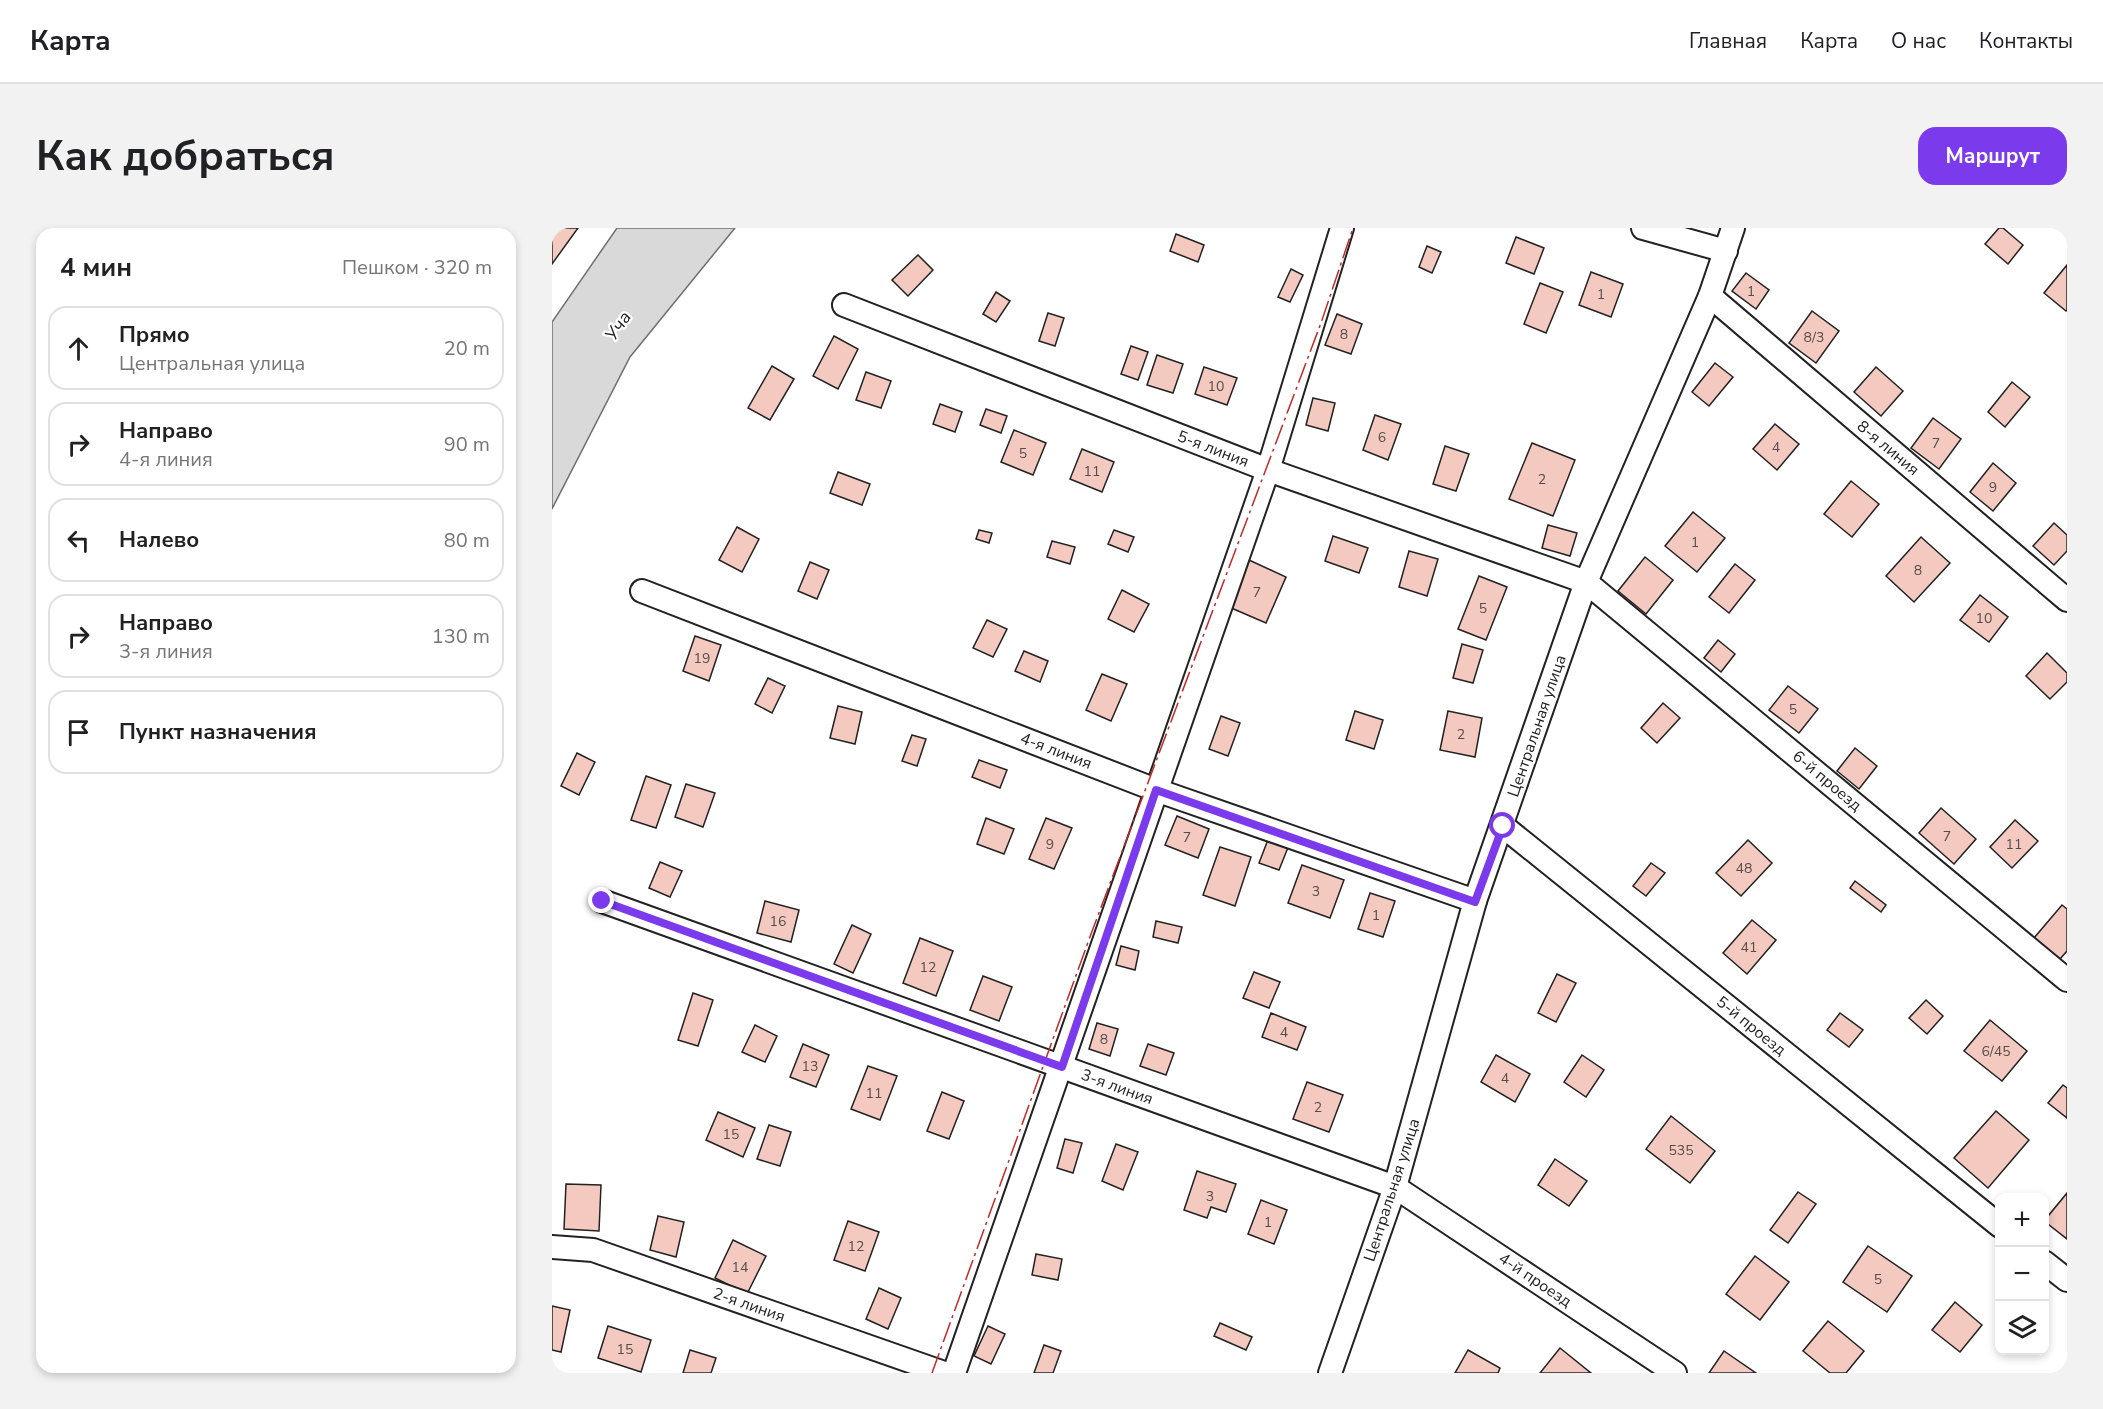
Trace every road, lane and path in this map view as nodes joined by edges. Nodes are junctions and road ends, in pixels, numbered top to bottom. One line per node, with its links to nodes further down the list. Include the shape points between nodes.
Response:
1 (1342, 228): 7 (street)
2 (1643, 228): 4 (street)
3 (1733, 228): 4 (street, Центральная улица)
4 (1726, 251): 5 (street, Центральная улица)
5 (1710, 296): 8 (street, Центральная улица); 10 (street, 8-я линия)
6 (844, 305): 7 (street, 5-я линия)
7 (1268, 470): 8 (street, 5-я линия); 11 (street)
8 (1586, 582): 12 (street, Центральная улица); 15 (street, 6-й проезд)
9 (642, 591): 11 (street, 4-я линия)
10 (2067, 600)
11 (1156, 790): 14 (street, 4-я линия); 16 (street)
12 (1503, 826): 14 (street, Центральная улица); 18 (street, 5-й проезд)
13 (602, 901): 16 (street, 3-я линия)
14 (1475, 902): 17 (street, Центральная улица)
15 (2067, 980)
16 (1062, 1067): 17 (street, 3-я линия); 23 (street)
17 (1395, 1187): 24 (street, Центральная улица); 25 (street, 4-й проезд)
18 (1995, 1222)
19 (552, 1247): 22 (street, 2-я линия, via 593,1250)
20 (2049, 1266): 21 (street)
21 (2067, 1281)
22 (944, 1373)
23 (954, 1373)
24 (1330, 1373)
25 (1675, 1373)

